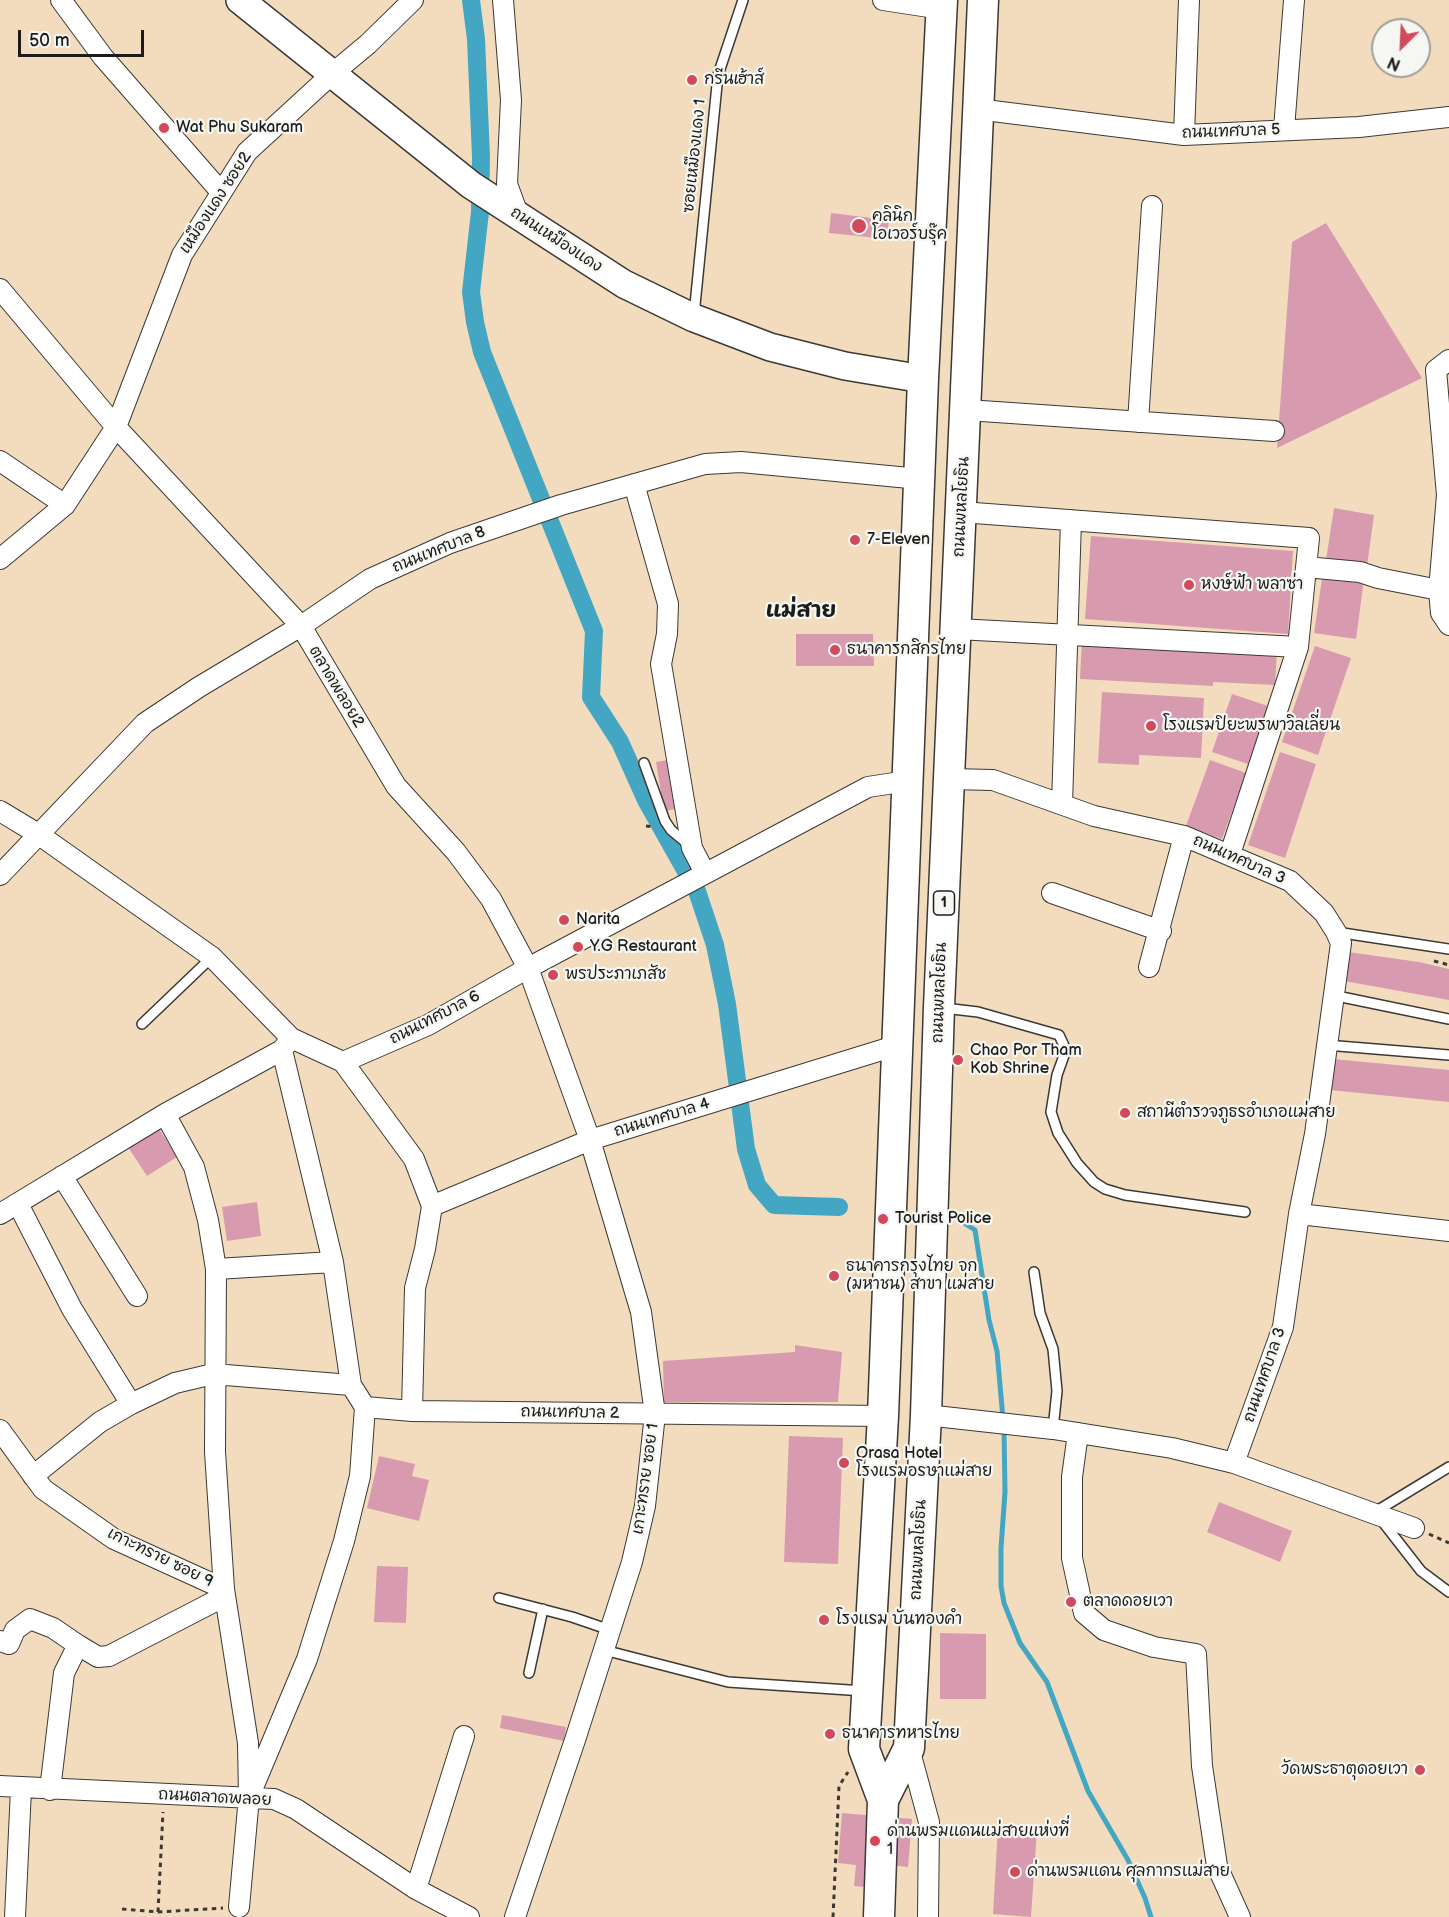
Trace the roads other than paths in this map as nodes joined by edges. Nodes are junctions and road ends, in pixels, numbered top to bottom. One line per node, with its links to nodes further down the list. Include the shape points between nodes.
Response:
1 (61, 0): 16 (street, via 103,57)
2 (240, 0): 11 (street, ถนนเหมืองแดง)
3 (413, 0): 11 (street, เหมืองแดง ซอย2)
4 (503, 0): 18 (street, via 511,100 507,184)
5 (743, 0): 20 (lane, ซอยเหมืองแดง 1, via 718,75)
6 (883, 0): 10 (street)
7 (983, 0): 12 (main road, ถนนพหลโยธิน / 1)
8 (1188, 0): 15 (street)
9 (1294, 0): 14 (street)
10 (942, 5): 22 (main road, ถนนพหลโยธิน / 1)
11 (332, 74): 16 (street, เหมืองแดง ซอย2, via 247,152); 18 (street, ถนนเหมืองแดง, via 471,185)
12 (977, 109): 15 (street, ถนนเทศบาล 5); 23 (main road, ถนนพหลโยธิน / 1)
13 (1449, 117): 14 (street, ถนนเทศบาล 5, via 1359,127)
14 (1284, 129): 15 (street, ถนนเทศบาล 5)
15 (1184, 135)
16 (221, 192): 25 (street, เหมืองแดง ซอย2, via 182,255)
17 (1152, 206): 24 (street)
18 (514, 214): 20 (street, ถนนเหมืองแดง, via 624,284)
19 (0, 289): 25 (street, ตลาดพลอย2)
20 (693, 318): 22 (street, ถนนเหมืองแดง, via 770,347 845,366)
21 (1449, 360): 35 (street, via 1436,370 1447,495)
22 (923, 379): 28 (main road, ถนนพหลโยธิน / 1)
23 (967, 410): 24 (street); 31 (main road, ถนนพหลโยธิน / 1)
24 (1138, 422): 26 (street)
25 (116, 427): 30 (street, เหมืองแดง ซอย2); 37 (street, ตลาดพลอย2)
26 (1274, 431)
27 (0, 461): 30 (street)
28 (920, 479): 29 (street, ถนนเทศบาล 8, via 741,462 705,464); 43 (main road, ถนนพหลโยธิน / 1)
29 (634, 484): 37 (street, ถนนเทศบาล 8, via 450,543 370,579); 48 (street, via 668,604 661,664)
30 (65, 505): 33 (street, เหมืองแดง ซอย2)
31 (961, 512): 32 (street); 38 (main road, ถนนพหลโยธิน / 1)
32 (1071, 520): 34 (street, via 1309,537); 39 (street)
33 (0, 559)
34 (1306, 567): 35 (street, via 1360,572); 40 (street)
35 (1439, 590): 36 (street, via 1441,613)
36 (1449, 625)
37 (301, 626): 46 (street, ถนนเทศบาล 8, via 145,723); 58 (street, ตลาดพลอย2, via 396,786 456,852 491,899)
38 (957, 629): 39 (street); 42 (main road, ถนนพหลโยธิน / 1)
39 (1069, 635): 40 (street); 44 (street)
40 (1298, 647): 49 (street)
41 (644, 762): 48 (lane, via 665,821)
42 (950, 779): 44 (street, ถนนเทศบาล 3, via 993,780); 61 (main road, ถนนพหลโยธิน / 1)
43 (907, 781): 50 (street, ถนนเทศบาล 6, via 868,787); 60 (main road, ถนนพหลโยธิน / 1)
44 (1062, 804): 47 (street, ถนนเทศบาล 3, via 1094,816)
45 (0, 811): 46 (street)
46 (38, 834): 51 (street, ถนนเทศบาล 8); 56 (street)
47 (1184, 836): 49 (street, ถนนเทศบาล 3); 53 (street)
48 (692, 848): 50 (street)
49 (1230, 854): 54 (street, ถนนเทศบาล 3, via 1298,887 1324,913)
50 (705, 873): 58 (street, ถนนเทศบาล 6)
51 (0, 875)
52 (1052, 893): 53 (street)
53 (1161, 931): 57 (street)
54 (1336, 932): 55 (lane); 59 (street, ถนนเทศบาล 3, via 1341,943)
55 (1449, 949)
56 (212, 957): 63 (lane); 64 (street)
57 (1149, 967)
58 (528, 968): 68 (street, ถนนเทศบาล 6, via 428,1024); 70 (street, เกาะทราย ซอย 1)
59 (1332, 995): 62 (lane); 66 (street, ถนนเทศบาล 3)
60 (900, 1003): 61 (main road); 65 (main road, ถนนพหลโยธิน / 1)
61 (939, 1007): 74 (lane, via 978,1012 1059,1035 1066,1050 1056,1076 1051,1112 1058,1133 1094,1182 1125,1195); 88 (main road, ถนนพหลโยธิน / 1)
62 (1449, 1019)
63 (142, 1024)
64 (287, 1044): 68 (street); 69 (street); 78 (street)
65 (898, 1045): 70 (street, ถนนเทศบาล 4); 89 (main road, ถนนพหลโยธิน / 1)
66 (1326, 1045): 67 (lane); 76 (street, ถนนเทศบาล 3, via 1315,1134)
67 (1449, 1055)
68 (343, 1062): 73 (street, via 414,1159)
69 (165, 1114): 71 (street); 79 (street, via 194,1167)
70 (590, 1140): 73 (street, ถนนเทศบาล 4); 87 (street, เกาะทราย ซอย 1, via 641,1312)
71 (62, 1176): 72 (street); 81 (street)
72 (18, 1204): 75 (street); 84 (street, via 72,1309)
73 (432, 1206): 86 (street, via 415,1288)
74 (1245, 1212)
75 (0, 1214)
76 (1299, 1214): 77 (street); 93 (street, ถนนเทศบาล 3, via 1283,1327)
77 (1449, 1231)
78 (333, 1262): 79 (street); 83 (street)
79 (216, 1269): 82 (street)
80 (1034, 1272): 90 (lane, via 1040,1313 1053,1349 1057,1391)
81 (137, 1296)
82 (213, 1374): 83 (street); 84 (street, via 175,1383); 98 (street, via 217,1521)
83 (351, 1385): 85 (street)
84 (130, 1404): 95 (street, via 100,1422)
85 (364, 1407): 86 (street, ถนนเทศบาล 2); 111 (street, via 360,1476 344,1541 307,1659)
86 (412, 1411): 87 (street, ถนนเทศบาล 2)
87 (656, 1414): 89 (street, ถนนเทศบาล 2); 102 (street, เกาะทราย ซอย 1, via 645,1506)
88 (926, 1415): 90 (street); 110 (main road, ถนนพหลโยธิน / 1)
89 (883, 1416): 107 (main road, ถนนพหลโยธิน / 1)
90 (1053, 1429): 92 (street)
91 (0, 1430): 95 (street, เกาะทราย ซอย 9)
92 (1078, 1433): 93 (street, via 1172,1448); 124 (street, via 1072,1477 1072,1558 1084,1613 1104,1630 1154,1647 1196,1654 1202,1766 1217,1866)
93 (1234, 1463): 96 (street)
94 (1449, 1467): 96 (lane)
95 (33, 1476): 98 (street, เกาะทราย ซอย 9, via 43,1489 114,1539)
96 (1375, 1512): 97 (street); 99 (lane, via 1421,1570)
97 (1414, 1528)
98 (225, 1592): 104 (street, via 110,1656 98,1657); 109 (street, เกาะทราย ซอย 9)
99 (1449, 1592)
100 (499, 1598): 101 (lane)
101 (543, 1609): 102 (lane); 106 (lane)
102 (610, 1630): 105 (street, เกาะทราย ซอย 1)
103 (0, 1641): 104 (street, via 9,1644 15,1630 30,1619 53,1628)
104 (78, 1646): 114 (street, via 64,1673)
105 (604, 1650): 107 (lane, via 728,1682); 121 (street, เกาะทราย ซอย 1)
106 (529, 1673)
107 (867, 1691): 116 (main road, ถนนพหลโยธิน / 1, via 864,1749)
108 (464, 1736): 117 (street)
109 (248, 1743): 111 (street); 115 (street, เกาะทราย ซอย 9)
110 (909, 1748): 116 (main road, ถนนพหลโยธิน / 1); 123 (street, via 929,1822)
111 (270, 1752): 115 (street)
112 (0, 1786): 113 (street, ถนนตลาดพลอย)
113 (21, 1789): 114 (street, ถนนตลาดพลอย); 119 (street)
114 (50, 1790): 115 (street, ถนนตลาดพลอย)
115 (249, 1797): 117 (street, ถนนตลาดพลอย, via 274,1799 296,1809); 118 (street)
116 (883, 1800): 122 (main road, ถนนพหลโยธิน / 1)
117 (416, 1889): 120 (street, ถนนตลาดพลอย)
118 (240, 1907)
119 (15, 1917)
120 (469, 1917)
121 (514, 1917)
122 (879, 1917)
123 (928, 1917)
124 (1240, 1917)

